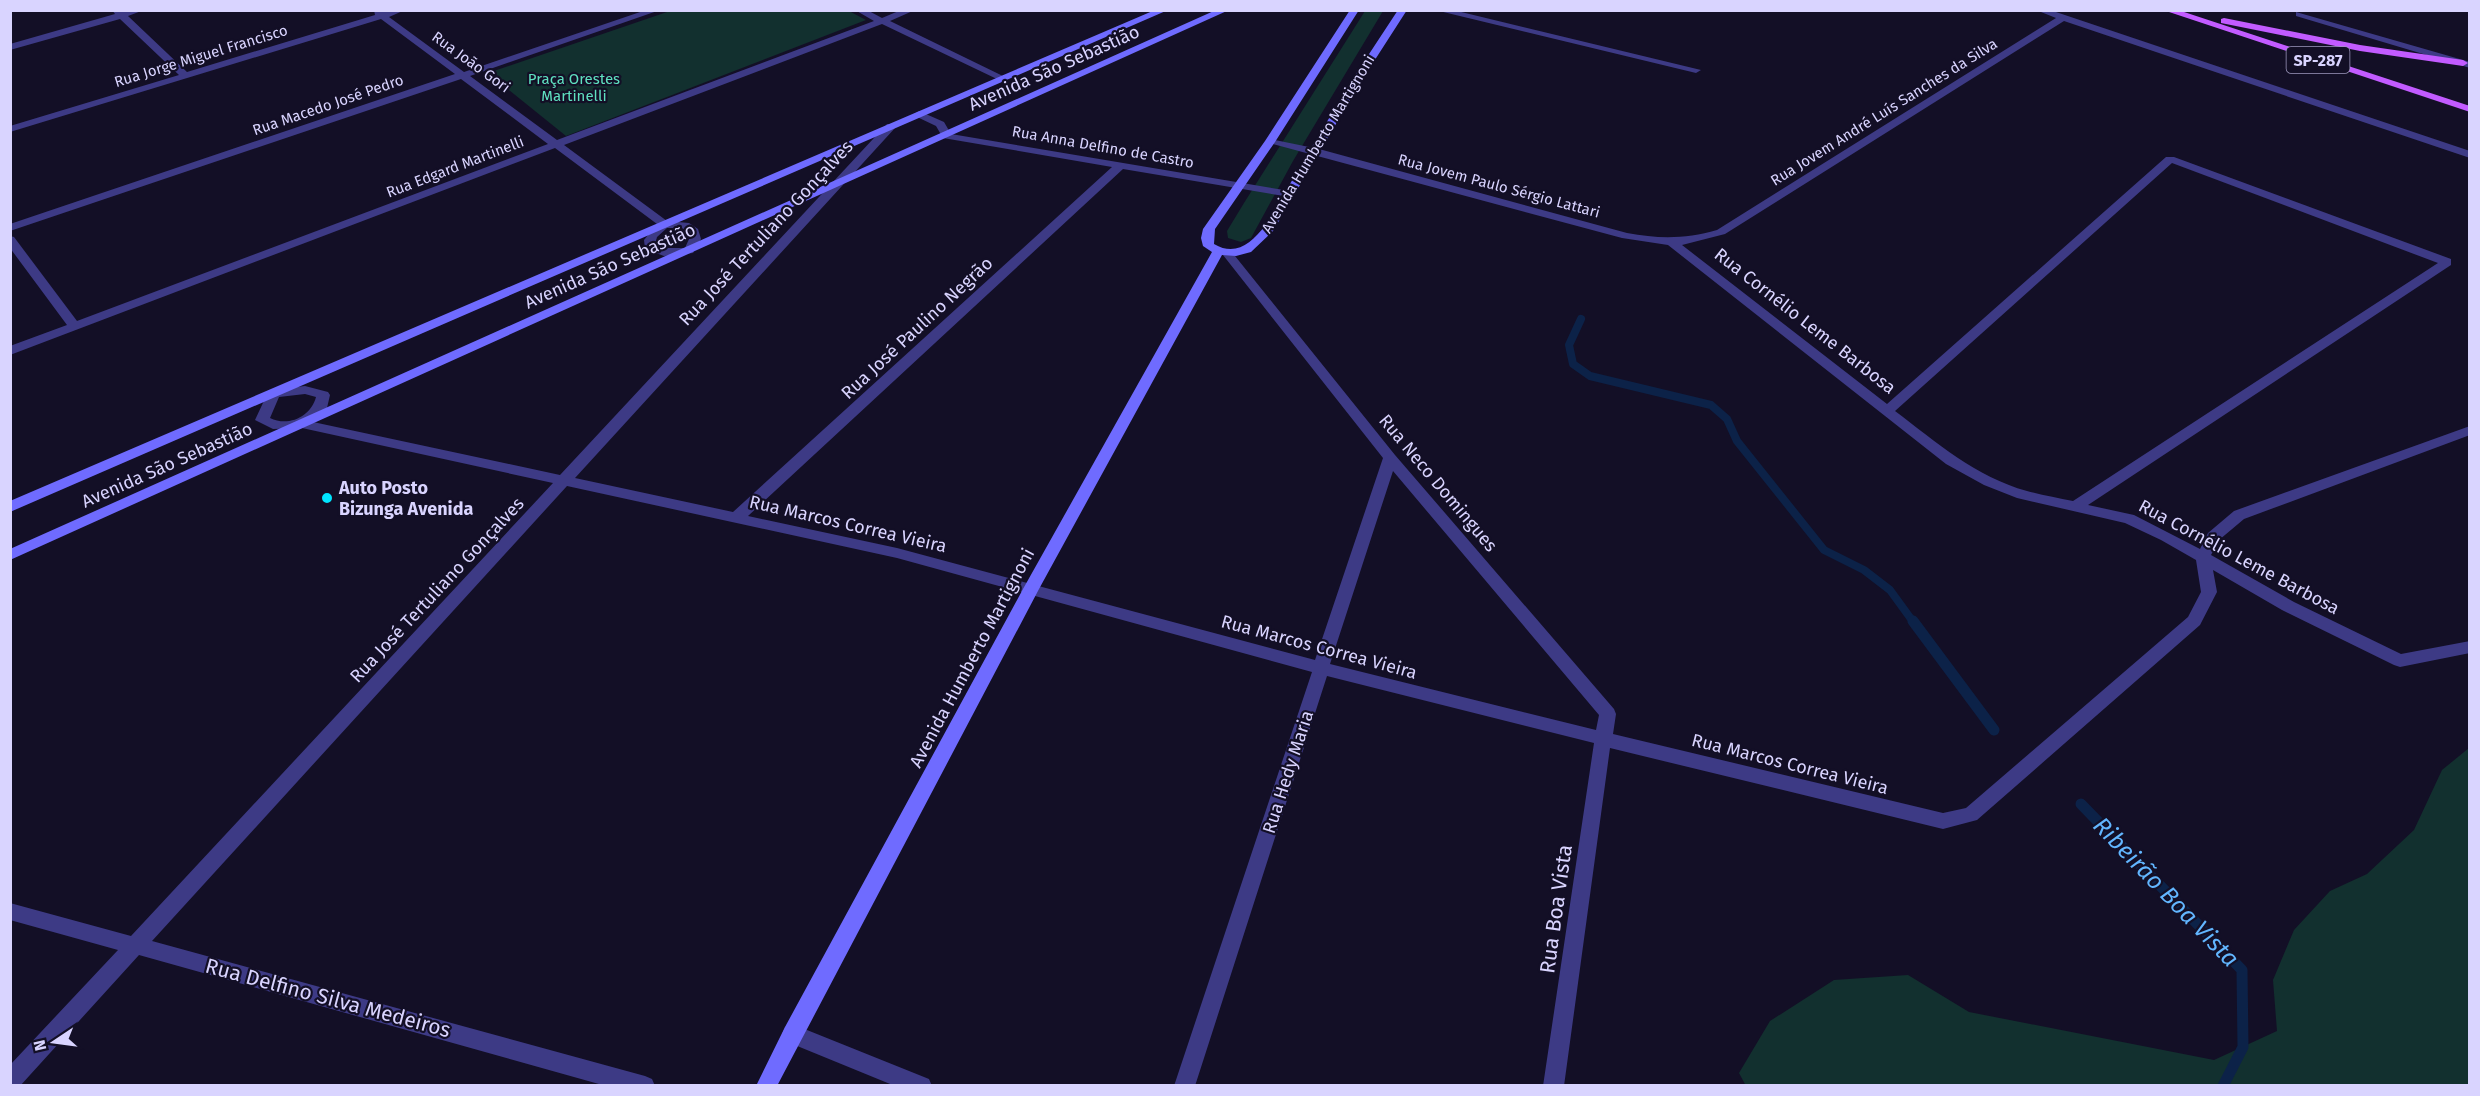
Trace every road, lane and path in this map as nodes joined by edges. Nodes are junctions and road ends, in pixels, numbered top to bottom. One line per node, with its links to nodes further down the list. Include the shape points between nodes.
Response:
1 (140, 10): 13 (street)
2 (401, 10): 14 (street, Rua Jorge Miguel Francisco)
3 (656, 10): 21 (street, Rua Macedo José Pedro)
4 (859, 10): 17 (street)
5 (911, 10): 17 (street, Rua Edgard Martinelli)
6 (1164, 10): 23 (main road, Avenida São Sebastião)
7 (1225, 10): 28 (main road, Avenida São Sebastião)
8 (1355, 10): 29 (main road)
9 (1402, 10): 31 (main road, Avenida Humberto Martignoni)
10 (1439, 10): 20 (street)
11 (2040, 10): 16 (street)
12 (2168, 10): 19 (main road, via 2360,48); 24 (main road, SP-287)
13 (118, 13): 18 (street); 22 (street)
14 (379, 13): 21 (street, Rua João Gori); 22 (street, Rua Jorge Miguel Francisco)
15 (2299, 14): 19 (street)
16 (2063, 18): 32 (street); 39 (street, Rua Jovem André Luís Sanches da Silva)
17 (881, 22): 23 (street); 30 (street, Rua Edgard Martinelli)
18 (10, 47)
19 (2466, 64)
20 (1696, 70)
21 (465, 75): 30 (street, Rua João Gori); 38 (street, Rua Macedo José Pedro)
22 (186, 76): 27 (street, Rua Jorge Miguel Francisco)
23 (1002, 78): 25 (main road, Avenida São Sebastião)
24 (2469, 109)
25 (919, 114): 26 (main road, Avenida São Sebastião); 28 (street, via 940,124)
26 (891, 126): 34 (street, Rua José Tertuliano Gonçalves); 37 (main road, Avenida São Sebastião)
27 (10, 129)
28 (947, 136): 33 (street, Rua Anna Delfino de Castro); 34 (main road, Avenida São Sebastião)
29 (1270, 142): 31 (street, Rua Jovem Paulo Sérgio Lattari); 35 (main road)
30 (558, 144): 37 (street, Rua João Gori); 44 (street, Rua Edgard Martinelli)
31 (1315, 151): 36 (main road, Avenida Humberto Martignoni); 41 (street, Rua Jovem Paulo Sérgio Lattari, via 1596,229)
32 (2469, 155)
33 (1121, 165): 35 (street, Rua Anna Delfino de Castro); 54 (street, Rua José Paulino Negrão)
34 (841, 181): 42 (main road, Avenida São Sebastião); 51 (street, Rua José Tertuliano Gonçalves)
35 (1240, 185): 36 (street, Rua Anna Delfino de Castro); 43 (main road, via 1209,229 1209,246)
36 (1290, 194): 43 (main road, Avenida Humberto Martignoni, via 1273,223 1251,247)
37 (664, 224): 42 (street, via 685,225 694,231); 42 (street, via 653,233 649,247 658,252); 46 (main road, Avenida São Sebastião)
38 (10, 228)
39 (1721, 232): 41 (street, Rua Jovem Paulo Sérgio Lattari, via 1690,242)
40 (10, 239): 44 (street)
41 (1671, 242): 47 (street, Rua Cornélio Leme Barbosa)
42 (689, 251): 48 (main road, Avenida São Sebastião)
43 (1223, 253): 50 (street, Rua Neco Domingues); 57 (main road, Avenida Humberto Martignoni)
44 (75, 327): 45 (street, Rua Edgard Martinelli)
45 (10, 351)
46 (274, 393): 48 (street, Rua Marcos Correa Vieira, via 263,414 264,423); 48 (street, via 305,390 323,395 320,408); 53 (main road, Avenida São Sebastião)
47 (1888, 410): 52 (street, Rua Cornélio Leme Barbosa, via 1951,461 1989,482 2022,495); 52 (street, via 2170,159 2447,262)
48 (302, 424): 51 (street, Rua Marcos Correa Vieira); 55 (main road, Avenida São Sebastião)
49 (2469, 430): 56 (street, via 2239,515 2213,537)
50 (1390, 458): 59 (street, Rua Hedy Maria); 60 (street, Rua Neco Domingues, via 1608,714)
51 (564, 481): 54 (street, Rua Marcos Correa Vieira); 62 (street, Rua José Tertuliano Gonçalves)
52 (2076, 506): 56 (street, Rua Cornélio Leme Barbosa, via 2129,519)
53 (10, 507)
54 (736, 518): 57 (street, Rua Marcos Correa Vieira, via 897,553)
55 (10, 555)
56 (2203, 557): 58 (street, Rua Cornélio Leme Barbosa, via 2288,606 2400,661); 60 (street, Rua Marcos Correa Vieira, via 2209,592 2194,621 1971,815 1943,821)
57 (1031, 589): 59 (street, Rua Marcos Correa Vieira); 63 (main road, Avenida Humberto Martignoni)
58 (2469, 648)
59 (1322, 668): 60 (street, Rua Marcos Correa Vieira); 68 (street, Rua Hedy Maria)
60 (1603, 739): 69 (street, Rua Boa Vista)
61 (10, 911): 62 (street, Rua Delfino Silva Medeiros)
62 (135, 945): 64 (street, Rua José Tertuliano Gonçalves); 65 (street, Rua Delfino Silva Medeiros)
63 (792, 1034): 66 (main road, Avenida Humberto Martignoni); 67 (street)
64 (10, 1081)
65 (645, 1086)
66 (766, 1086)
67 (922, 1086)
68 (1184, 1086)
69 (1553, 1086)

